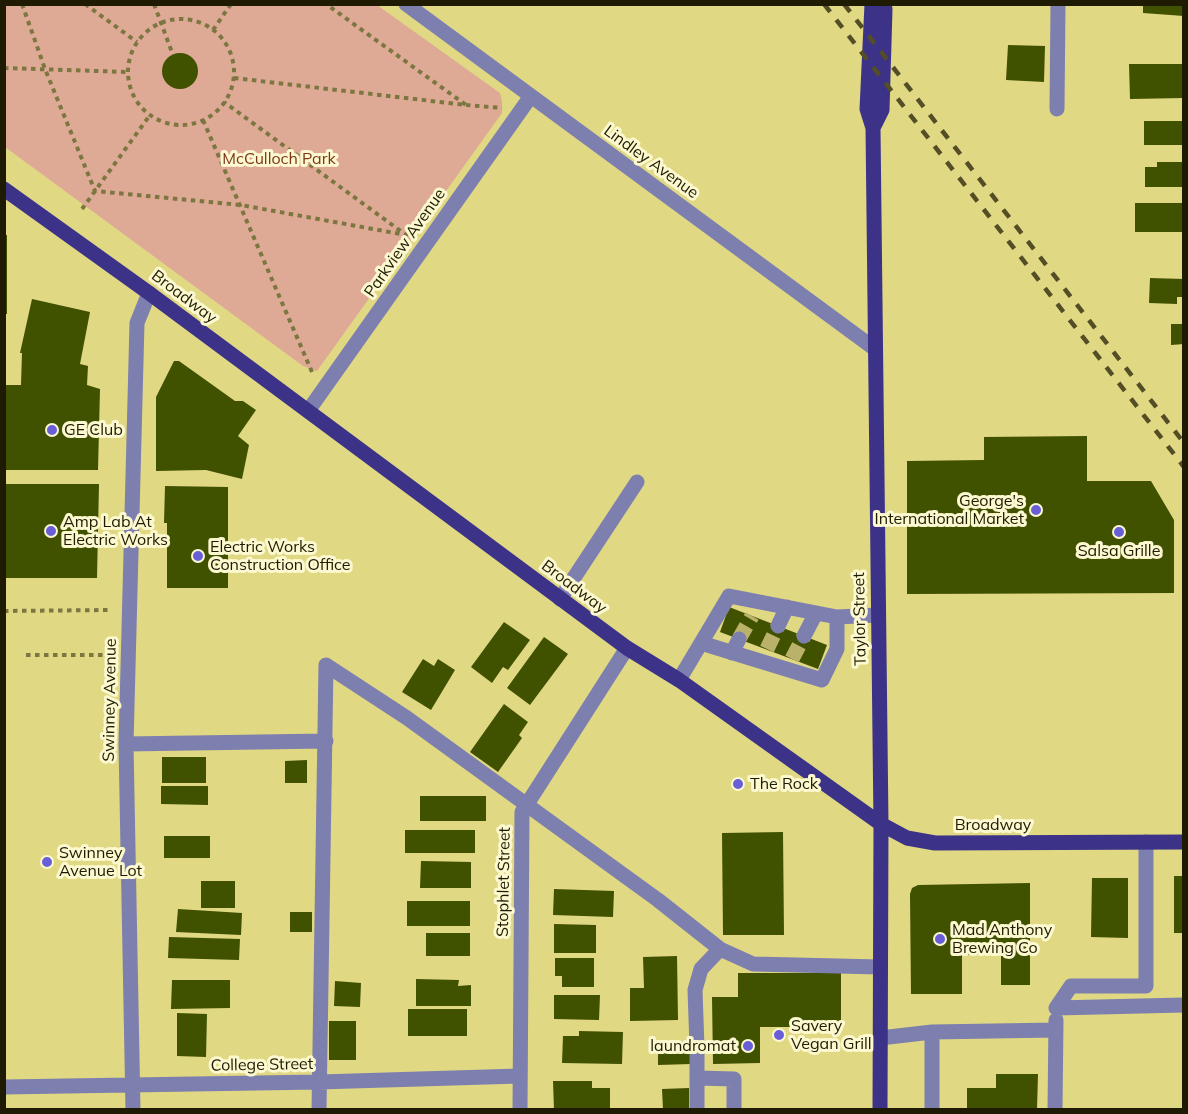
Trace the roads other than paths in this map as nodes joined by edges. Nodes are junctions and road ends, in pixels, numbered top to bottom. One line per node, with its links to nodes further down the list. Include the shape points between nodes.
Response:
1 (406, 4): 5 (street, Lindley Avenue)
2 (872, 4): 7 (main road, Taylor Street, via 867,109)
3 (883, 4): 7 (main road, Taylor Street, via 882,110)
4 (1058, 4): 6 (street)
5 (531, 96): 10 (street, Lindley Avenue); 11 (street, Parkview Avenue)
6 (1057, 109)
7 (873, 128): 10 (main road, Taylor Street)
8 (4, 189): 9 (main road, Broadway)
9 (149, 293): 11 (main road, Broadway); 26 (street, Swinney Avenue, via 137,323)
10 (875, 349): 17 (main road, Taylor Street)
11 (308, 411): 13 (main road, Broadway)
12 (637, 482): 13 (street)
13 (560, 598): 23 (main road, Broadway)
14 (759, 602): 15 (street); 18 (street); 22 (street, via 729,596)
15 (787, 607): 16 (street); 20 (street)
16 (816, 613): 19 (street); 21 (street)
17 (878, 615): 19 (street); 28 (main road, Taylor Street)
18 (752, 616)
19 (837, 617): 22 (street, via 837,648 822,681 789,664 736,646)
20 (778, 626)
21 (804, 636)
22 (701, 643): 24 (street)
23 (627, 648): 24 (main road, Broadway); 27 (street, Stophlet Street)
24 (679, 680): 28 (main road, Broadway)
25 (326, 741): 26 (street); 27 (street, via 326,665); 40 (street)
26 (126, 744): 41 (street, Swinney Avenue)
27 (527, 805): 31 (street); 38 (street, Stophlet Street, via 522,812)
28 (881, 824): 29 (main road, Broadway, via 907,838 935,843); 32 (main road, Taylor Street)
29 (1146, 842): 30 (main road, Broadway); 34 (street, via 1146,986 1071,986)
30 (1184, 842)
31 (720, 949): 32 (street, via 753,964); 39 (street, via 701,969 695,990)
32 (880, 967): 37 (main road, Taylor Street)
33 (1184, 1005): 34 (street)
34 (1056, 1008): 35 (street)
35 (1056, 1030): 36 (street); 50 (street)
36 (932, 1032): 37 (street); 49 (street)
37 (880, 1038): 48 (main road, Taylor Street)
38 (520, 1076): 40 (street, College Street); 45 (street, Stophlet Street)
39 (697, 1078): 46 (street); 47 (street, via 734,1079)
40 (319, 1082): 41 (street, College Street); 44 (street)
41 (133, 1085): 42 (street, College Street); 43 (street, Swinney Avenue)
42 (4, 1087)
43 (133, 1110)
44 (319, 1110)
45 (520, 1110)
46 (697, 1110)
47 (735, 1110)
48 (880, 1110)
49 (932, 1110)
50 (1055, 1110)

